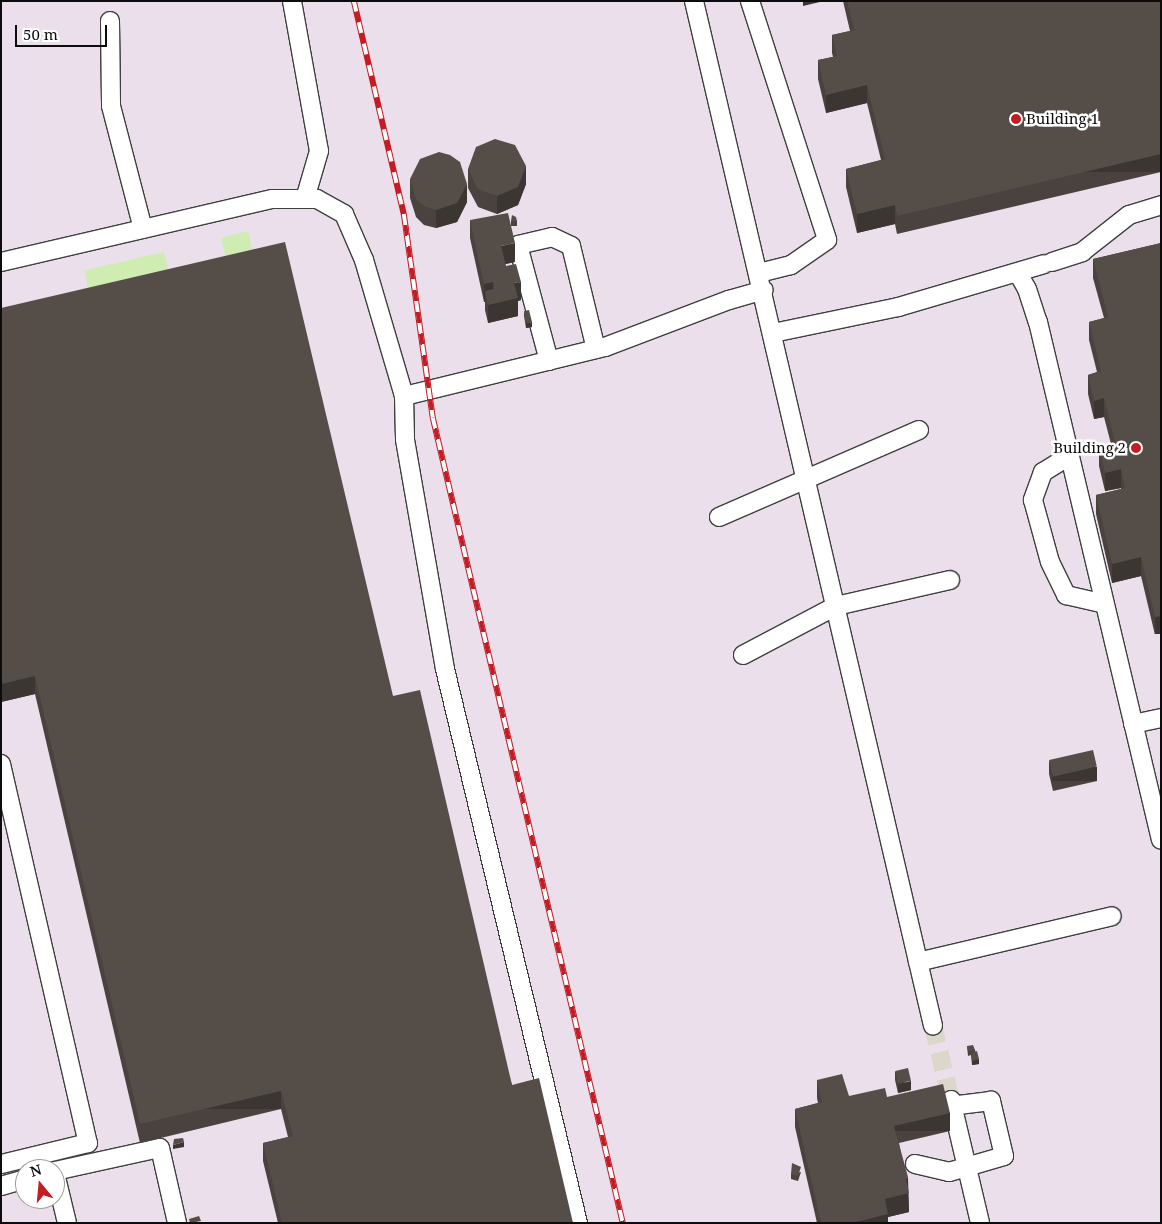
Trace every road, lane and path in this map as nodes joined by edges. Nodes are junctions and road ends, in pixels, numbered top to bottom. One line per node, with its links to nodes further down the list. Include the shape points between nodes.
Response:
1 (292, 1): 5 (lane, via 319,151)
2 (694, 1): 10 (lane)
3 (750, 1): 10 (lane, via 827,240)
4 (110, 21): 7 (lane, via 111,106)
5 (305, 199): 7 (lane, via 272,199); 14 (lane, via 318,199 344,214 364,260)
6 (1161, 205): 9 (lane, via 1129,215 1082,252)
7 (143, 229): 8 (lane)
8 (1, 262)
9 (1018, 273): 11 (lane, via 898,307); 16 (lane, via 1028,288)
10 (762, 282): 11 (lane); 12 (lane)
11 (774, 333): 17 (lane)
12 (596, 349): 13 (lane); 13 (lane, via 571,246 548,238 518,245)
13 (550, 361): 14 (lane)
14 (404, 396): 39 (lane, via 405,439 445,669)
15 (919, 430): 17 (lane)
16 (1069, 456): 20 (lane); 20 (lane, via 1043,472 1033,500 1050,562 1066,595)
17 (807, 479): 18 (lane); 21 (lane)
18 (718, 517)
19 (950, 580): 21 (lane)
20 (1104, 604): 24 (lane)
21 (836, 606): 22 (lane); 28 (lane)
22 (742, 655)
23 (1161, 718): 24 (lane)
24 (1133, 724): 26 (lane)
25 (1, 764): 30 (lane, via 88,1143)
26 (1161, 840)
27 (1112, 916): 28 (lane)
28 (918, 962): 29 (lane)
29 (933, 1026)
30 (1, 1164)
31 (915, 1164): 32 (lane, via 948,1172)
32 (967, 1169): 32 (lane, via 952,1103 991,1101 1004,1156); 40 (lane)
33 (65, 1170): 38 (lane, via 160,1148)
34 (15, 1182): 35 (lane)
35 (1, 1186)
36 (64, 1209): 37 (lane)
37 (67, 1223)
38 (177, 1223)
39 (578, 1223)
40 (980, 1223)

